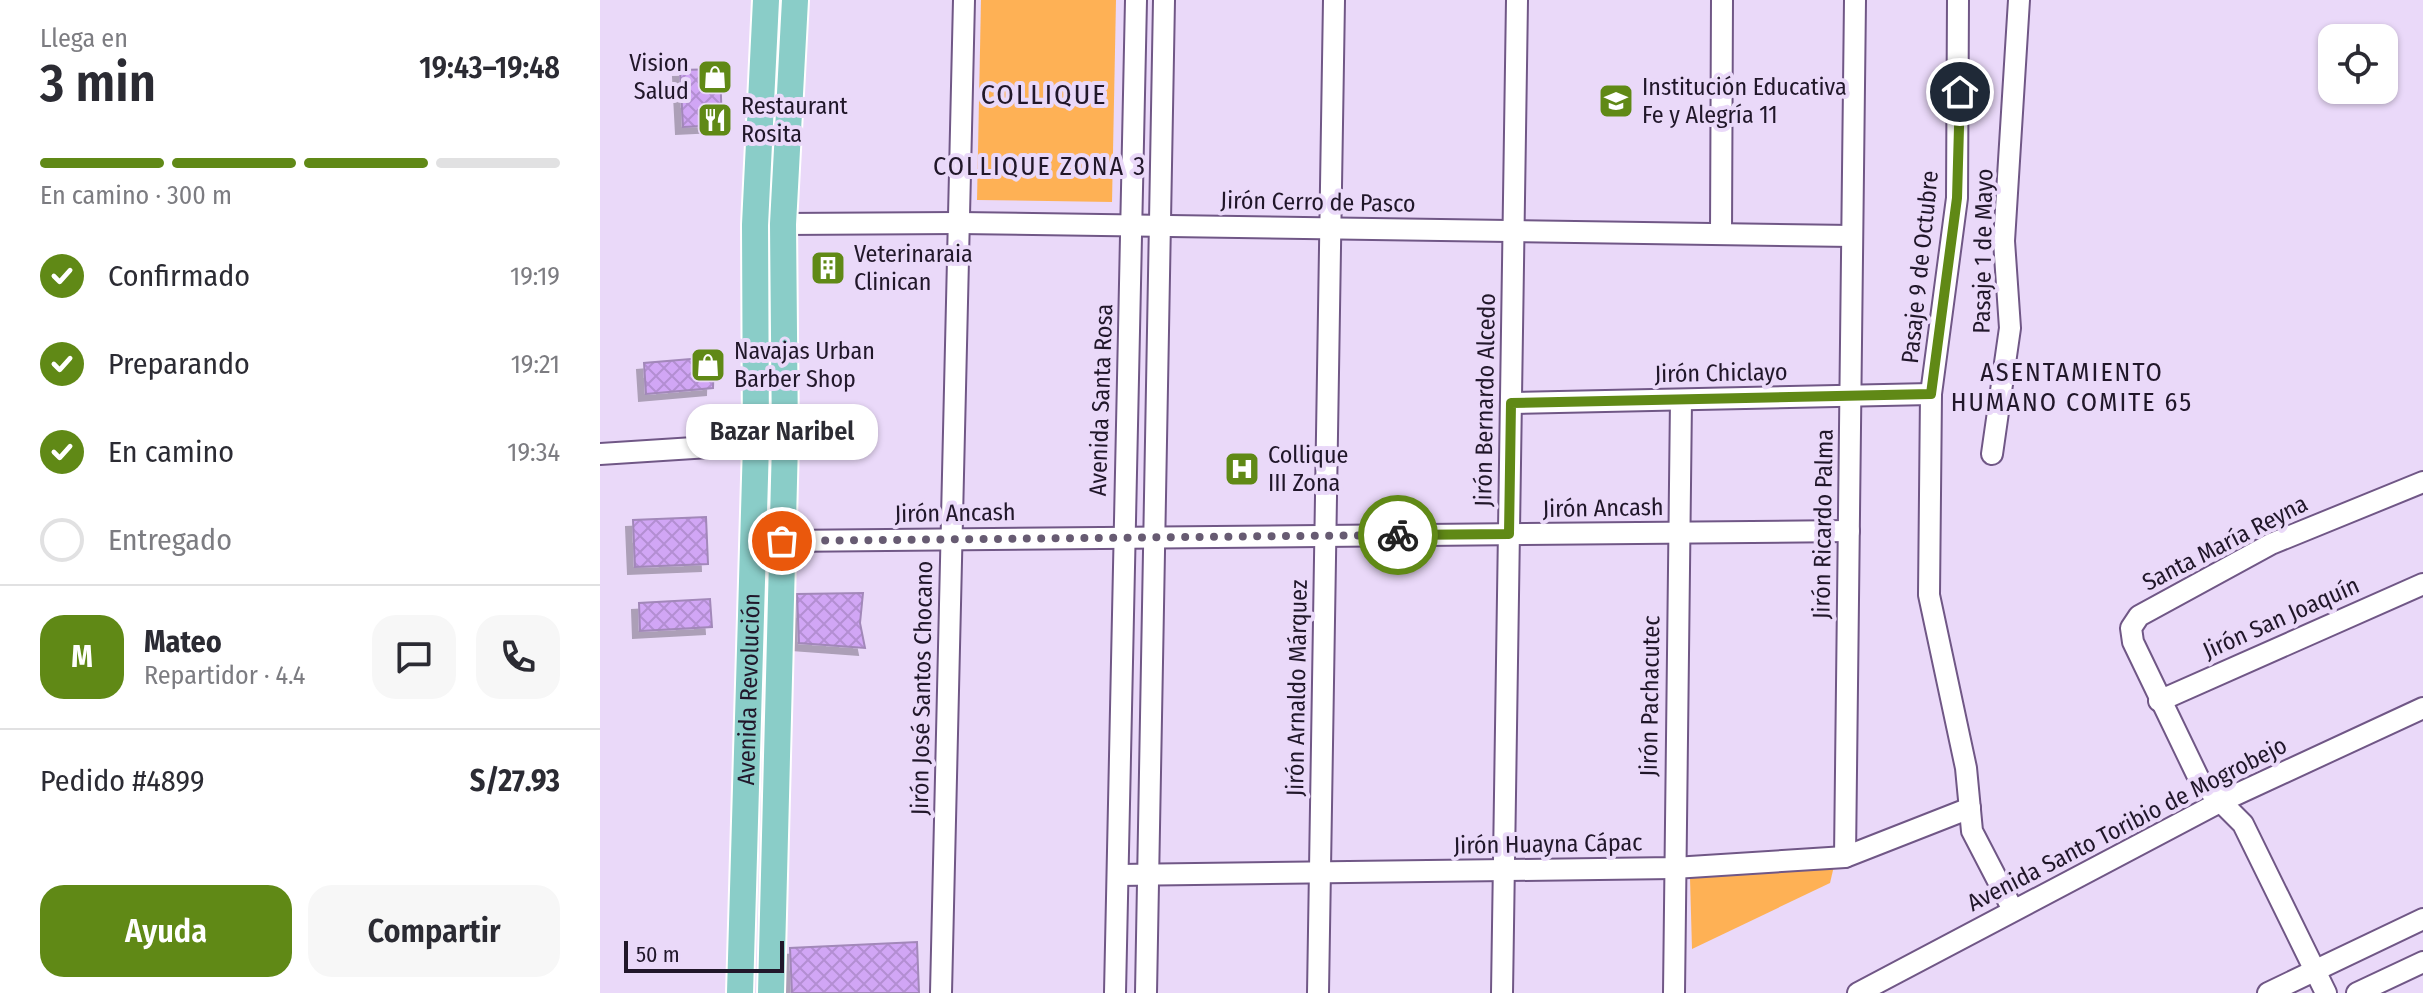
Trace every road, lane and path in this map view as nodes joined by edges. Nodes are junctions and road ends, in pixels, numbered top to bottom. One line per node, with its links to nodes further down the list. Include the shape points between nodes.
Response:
1 (766, 0): 24 (main road, Avenida Revolución, via 755,225)
2 (795, 0): 13 (main road, Avenida Revolución)
3 (964, 0): 12 (street, Jirón José Santos Chocano)
4 (1136, 0): 14 (street, Avenida Santa Rosa)
5 (1164, 0): 15 (street)
6 (1334, 0): 16 (street, Jirón Arnaldo Márquez)
7 (1517, 0): 17 (street, Jirón Bernardo Alcedo)
8 (1722, 0): 18 (street)
9 (1855, 0): 19 (street, Jirón Ricardo Palma)
10 (1958, 0): 20 (street, Pasaje 9 de Octubre, via 1957,198)
11 (2019, 0): 26 (street, Pasaje 1 de Mayo, via 2004,241 2010,328)
12 (959, 223): 13 (street, Jirón Cerro de Pasco); 14 (street, Jirón Cerro de Pasco); 34 (street, Jirón José Santos Chocano)
13 (783, 224): 35 (main road, Avenida Revolución)
14 (1131, 226): 15 (street, Jirón Cerro de Pasco); 32 (street, Avenida Santa Rosa)
15 (1160, 226): 16 (street, Jirón Cerro de Pasco); 33 (street)
16 (1330, 229): 17 (street, Jirón Cerro de Pasco); 31 (street, Jirón Arnaldo Márquez)
17 (1513, 231): 18 (street, Jirón Cerro de Pasco); 23 (street, Jirón Bernardo Alcedo)
18 (1721, 234): 19 (street, Jirón Cerro de Pasco)
19 (1852, 236): 21 (street, Jirón Ricardo Palma)
20 (1931, 394): 21 (street, Jirón Chiclayo); 40 (street, Pasaje 9 de Octubre, via 1929,595)
21 (1850, 396): 22 (street, Jirón Chiclayo); 28 (street, Jirón Ricardo Palma)
22 (1681, 400): 23 (street, Jirón Chiclayo); 29 (street, Jirón Pachacutec)
23 (1511, 403): 30 (street, Jirón Bernardo Alcedo)
24 (756, 444): 25 (street); 52 (main road, Avenida Revolución)
25 (600, 454)
26 (1992, 454)
27 (2423, 482): 37 (street, Santa María Reyna, via 2271,544 2139,616 2131,628 2133,642)
28 (1849, 531): 29 (street, Jirón Ancash); 41 (street, Jirón Ricardo Palma)
29 (1679, 533): 30 (street, Jirón Ancash); 42 (street, Jirón Pachacutec)
30 (1509, 534): 31 (street, Jirón Ancash); 43 (street, Jirón Bernardo Alcedo)
31 (1325, 536): 33 (street, Jirón Ancash); 44 (street, Jirón Arnaldo Márquez)
32 (1123, 538): 33 (street, Jirón Ancash); 34 (street, Jirón Ancash); 46 (street, Avenida Santa Rosa)
33 (1155, 538): 45 (street)
34 (952, 539): 35 (street, Jirón Ancash); 54 (street, Jirón José Santos Chocano)
35 (782, 541): 53 (main road, Avenida Revolución)
36 (2423, 584): 37 (street, Jirón San Joaquín)
37 (2159, 701): 39 (street, Santa María Reyna, via 2200,781)
38 (2423, 708): 39 (street, Avenida Santo Toribio de Mogrobejo)
39 (2220, 802): 47 (street, Avenida Santo Toribio de Mogrobejo); 50 (street, Santa María Reyna, via 2243,824)
40 (1970, 808): 41 (street, Jirón Huayna Cápac); 47 (street, Pasaje 9 de Octubre, via 1972,831)
41 (1845, 857): 42 (street, Jirón Huayna Cápac)
42 (1674, 868): 43 (street, Jirón Huayna Cápac); 59 (street, Jirón Pachacutec)
43 (1504, 871): 44 (street, Jirón Huayna Cápac); 58 (street, Jirón Bernardo Alcedo)
44 (1320, 872): 45 (street, Jirón Huayna Cápac); 57 (street, Jirón Arnaldo Márquez)
45 (1148, 873): 46 (street, Jirón Huayna Cápac); 56 (street)
46 (1118, 875): 55 (street, Avenida Santa Rosa)
47 (2013, 910): 51 (street, Avenida Santo Toribio de Mogrobejo)
48 (2423, 919): 50 (street)
49 (2423, 962): 63 (street)
50 (2315, 970): 61 (street); 62 (street, Santa María Reyna)
51 (1887, 986): 60 (street, Avenida Santo Toribio de Mogrobejo)
52 (740, 993)
53 (771, 993)
54 (941, 993)
55 (1115, 993)
56 (1146, 993)
57 (1318, 993)
58 (1502, 993)
59 (1674, 993)
60 (1858, 993)
61 (2268, 993)
62 (2326, 993)
63 (2357, 993)

